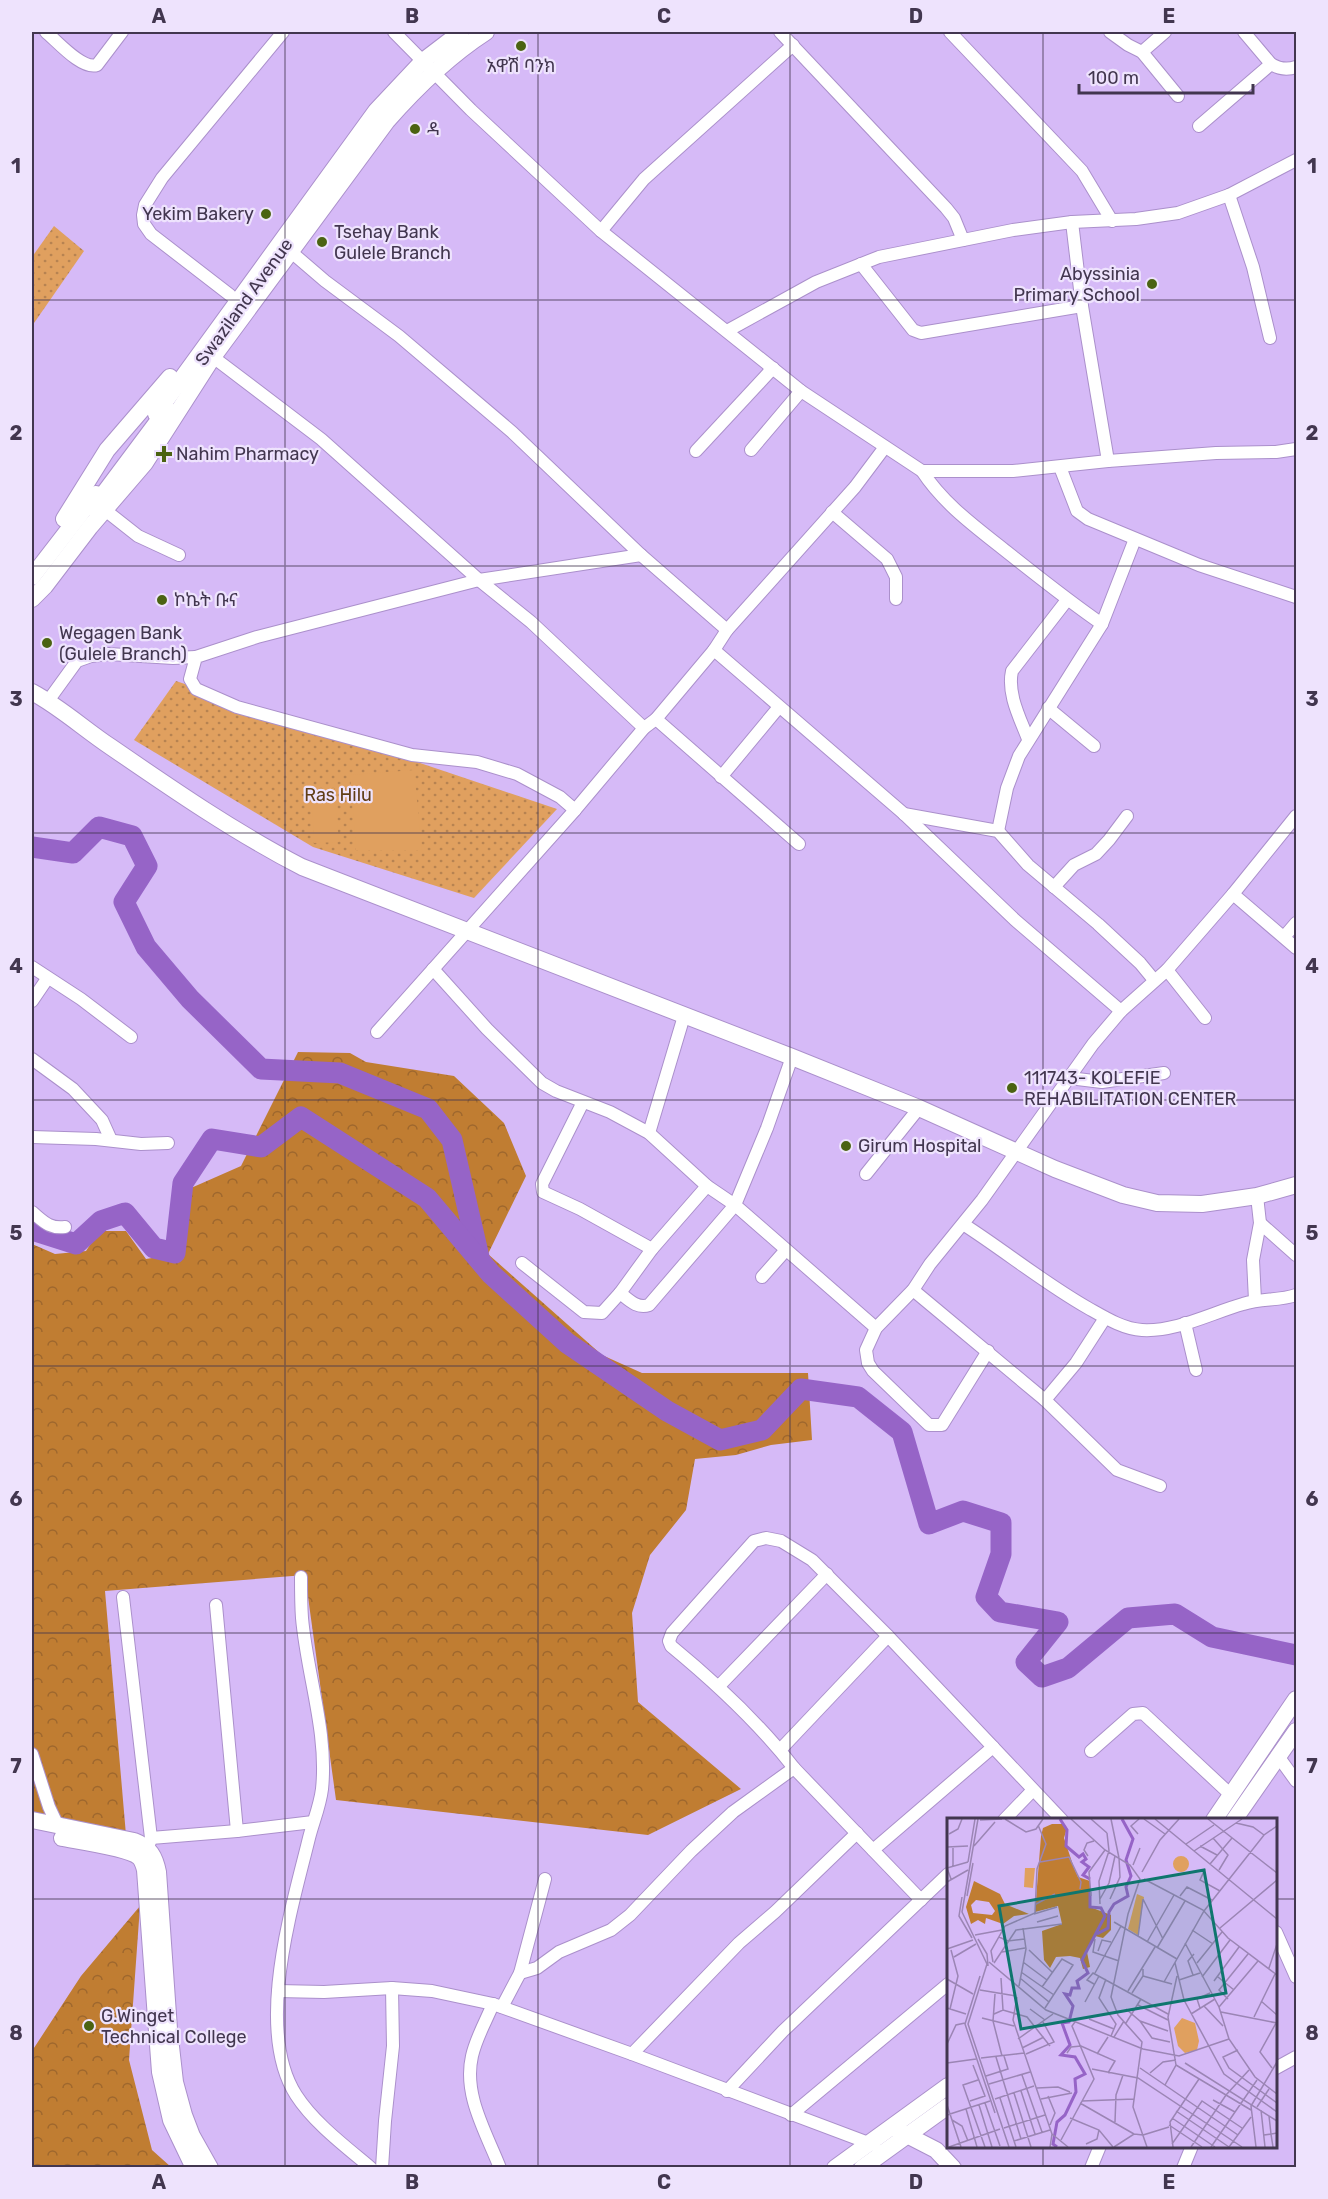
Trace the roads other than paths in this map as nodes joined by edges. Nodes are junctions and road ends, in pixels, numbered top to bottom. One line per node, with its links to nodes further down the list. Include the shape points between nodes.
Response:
1 (46, 32): 2 (street, via 91,67 97,65)
2 (122, 32)
3 (283, 32): 29 (street, via 162,178 145,205 144,224 151,234)
4 (394, 32): 17 (street)
5 (448, 32): 17 (main road)
6 (461, 32): 17 (main road, Swaziland Avenue)
7 (473, 32): 17 (main road, Swaziland Avenue)
8 (486, 32): 17 (main road)
9 (780, 32): 14 (street)
10 (950, 32): 23 (street, via 1082,171)
11 (1110, 32): 15 (street)
12 (1166, 32): 15 (street)
13 (1244, 32): 16 (street)
14 (793, 45): 25 (street, via 644,178); 26 (street, via 946,208)
15 (1142, 52): 19 (street)
16 (1271, 64): 18 (street, via 1281,69); 20 (street)
17 (426, 65): 25 (street); 27 (main road); 29 (main road, via 387,86 364,112); 49 (main road, Swaziland Avenue, via 370,119); 51 (main road, Swaziland Avenue, via 376,122)
18 (1296, 66)
19 (1178, 96)
20 (1199, 126)
21 (1296, 160): 22 (street)
22 (1229, 195): 23 (street, via 1178,213); 32 (street, via 1253,267)
23 (1112, 221): 24 (street)
24 (1072, 222): 26 (street); 30 (street)
25 (601, 231): 31 (street)
26 (963, 240): 28 (street)
27 (290, 251): 33 (main road); 47 (street, via 512,432)
28 (861, 264): 30 (street, via 913,330 921,333); 31 (street, via 816,282)
29 (230, 295): 48 (main road, via 157,393 107,450)
30 (1082, 306): 40 (street)
31 (728, 331): 34 (street)
32 (1270, 338)
33 (213, 357): 43 (main road, via 145,463); 50 (street, via 321,439)
34 (773, 368): 35 (street); 39 (street)
35 (801, 391): 36 (street); 38 (street)
36 (885, 447): 42 (street); 44 (street)
37 (1296, 449): 40 (street)
38 (751, 450)
39 (696, 451)
40 (1108, 461): 41 (street)
41 (1060, 467): 42 (street, via 978,473); 45 (street, via 1081,515)
42 (922, 471): 55 (street, via 964,518)
43 (105, 510): 46 (street, via 138,536); 53 (main road)
44 (832, 512): 54 (street, via 888,559 896,577); 57 (street)
45 (1135, 539): 52 (street); 56 (street)
46 (178, 555)
47 (641, 555): 50 (street); 57 (street)
48 (32, 561)
49 (32, 578)
50 (479, 580): 59 (street, via 257,637); 65 (street, via 531,622)
51 (32, 587)
52 (1296, 597)
53 (32, 599)
54 (896, 599)
55 (1067, 600): 56 (street); 66 (street, via 1012,671 1012,695)
56 (1102, 624): 63 (street)
57 (727, 630): 58 (street)
58 (714, 650): 62 (street); 64 (street)
59 (196, 657): 61 (street, via 91,656 77,661); 69 (street, via 190,679 196,689 237,707 412,755 497,767 539,785)
60 (32, 692): 61 (main road)
61 (48, 701): 78 (main road, via 110,746 287,860)
62 (779, 707): 68 (street); 70 (street)
63 (1048, 708): 66 (street); 67 (street)
64 (656, 719): 65 (street); 68 (street)
65 (645, 728): 69 (street)
66 (1028, 739): 73 (street, via 1009,779)
67 (1094, 746)
68 (721, 777): 74 (street)
69 (575, 810): 78 (street)
70 (903, 813): 73 (street); 87 (street, via 1014,920)
71 (1127, 816): 75 (street, via 1096,854 1074,865)
72 (1296, 816): 76 (street)
73 (998, 831): 75 (street)
74 (799, 844)
75 (1054, 887): 85 (street)
76 (1233, 894): 79 (street); 83 (street)
77 (1296, 922): 79 (street)
78 (466, 931): 82 (street); 88 (main road)
79 (1284, 937): 80 (street)
80 (1296, 948)
81 (32, 967): 84 (street)
82 (432, 969): 90 (street); 96 (street, via 542,1083)
83 (1167, 970): 85 (street); 89 (street)
84 (47, 979): 86 (street); 91 (street)
85 (1154, 980): 87 (street)
86 (32, 1000)
87 (1121, 1011): 95 (street)
88 (684, 1016): 92 (main road); 98 (street)
89 (1204, 1018)
90 (377, 1032)
91 (131, 1037)
92 (792, 1057): 97 (main road); 107 (street)
93 (32, 1059): 100 (street, via 73,1089 102,1120)
94 (1164, 1073): 95 (street, via 1102,1082)
95 (1069, 1078): 102 (street)
96 (583, 1102): 98 (street); 112 (street, via 542,1184 543,1192)
97 (919, 1108): 102 (main road); 103 (street)
98 (649, 1133): 105 (street)
99 (32, 1137): 100 (street)
100 (111, 1140): 101 (street)
101 (168, 1143)
102 (1016, 1150): 106 (main road, via 1089,1183 1142,1201 1202,1204); 110 (street)
103 (866, 1174)
104 (1296, 1185): 106 (main road)
105 (707, 1186): 107 (street); 112 (street)
106 (1257, 1196): 109 (street)
107 (735, 1205): 113 (street); 118 (street, via 657,1299 645,1307)
108 (32, 1212): 111 (street, via 48,1226)
109 (1260, 1223): 114 (street); 120 (street, via 1253,1260)
110 (963, 1224): 117 (street); 121 (street)
111 (64, 1227)
112 (652, 1250): 118 (street)
113 (786, 1251): 116 (street); 123 (street)
114 (1296, 1255)
115 (522, 1263): 118 (street, via 584,1312 602,1312)
116 (762, 1277)
117 (913, 1290): 123 (street); 124 (street)
118 (620, 1293)
119 (1296, 1295): 120 (street)
120 (1255, 1300): 122 (street)
121 (1105, 1318): 122 (street, via 1142,1330); 126 (street, via 1076,1363)
122 (1185, 1323): 125 (street)
123 (876, 1328): 124 (street, via 866,1350 868,1363 929,1425 942,1425)
124 (988, 1351): 126 (street)
125 (1196, 1370)
126 (1045, 1400): 127 (street, via 1117,1470)
127 (1160, 1486)
128 (827, 1574): 132 (street); 133 (street); 133 (street, via 788,1544 766,1538 754,1541 670,1637 671,1646)
129 (301, 1577): 150 (street, via 302,1618 322,1764 322,1788)
130 (123, 1597): 155 (street)
131 (216, 1605): 153 (street)
132 (888, 1636): 136 (street); 137 (street)
133 (719, 1686): 137 (street)
134 (1296, 1699): 144 (main road)
135 (1296, 1731): 140 (main road)
136 (993, 1747): 143 (street); 156 (street)
137 (780, 1750): 141 (street)
138 (1091, 1751): 144 (street, via 1133,1714 1143,1713)
139 (32, 1754): 151 (street)
140 (1278, 1756): 142 (street); 148 (main road)
141 (794, 1768): 154 (street); 162 (street, via 733,1812 611,1930)
142 (1296, 1781)
143 (1032, 1791): 145 (street); 146 (street)
144 (1231, 1795): 147 (main road)
145 (1006, 1818)
146 (1060, 1818)
147 (1215, 1818)
148 (1235, 1818)
149 (32, 1820): 151 (main road)
150 (313, 1822): 153 (street); 166 (street, via 287,1932)
151 (58, 1826): 155 (main road)
152 (32, 1831): 181 (main road, via 126,1852 143,1863 160,2072 171,2120)
153 (237, 1831): 155 (street)
154 (857, 1833): 156 (street); 168 (street, via 739,1943)
155 (149, 1843): 182 (main road, via 158,1872 175,2082 188,2126)
156 (873, 1850): 159 (street)
157 (947, 1875): 159 (street)
158 (545, 1879): 162 (street)
159 (921, 1900): 172 (street, via 783,2031)
160 (1277, 1935): 161 (street)
161 (1292, 1959): 163 (street)
162 (520, 1973): 167 (street)
163 (1296, 1977)
164 (947, 1985): 174 (street)
165 (392, 1988): 166 (street); 167 (street, via 432,1991); 184 (street, via 393,2046)
166 (278, 1991): 183 (street, via 280,2053 290,2084 305,2106)
167 (498, 2006): 168 (street); 185 (street, via 471,2056 469,2083)
168 (632, 2054): 172 (street)
169 (1296, 2057): 170 (street)
170 (1277, 2067)
171 (947, 2087): 175 (main road)
172 (727, 2091): 174 (street)
173 (947, 2107): 176 (main road)
174 (791, 2115): 177 (street)
175 (891, 2127): 176 (main road); 177 (main road)
176 (907, 2134): 180 (main road); 188 (main road, via 936,2150)
177 (870, 2143): 180 (street); 186 (main road)
178 (1099, 2148): 189 (street)
179 (1191, 2148): 190 (street)
180 (884, 2152): 187 (main road)
181 (195, 2168)
182 (210, 2168)
183 (371, 2168)
184 (382, 2168)
185 (500, 2168)
186 (835, 2168)
187 (862, 2168)
188 (953, 2168)
189 (1091, 2168)
190 (1183, 2168)

